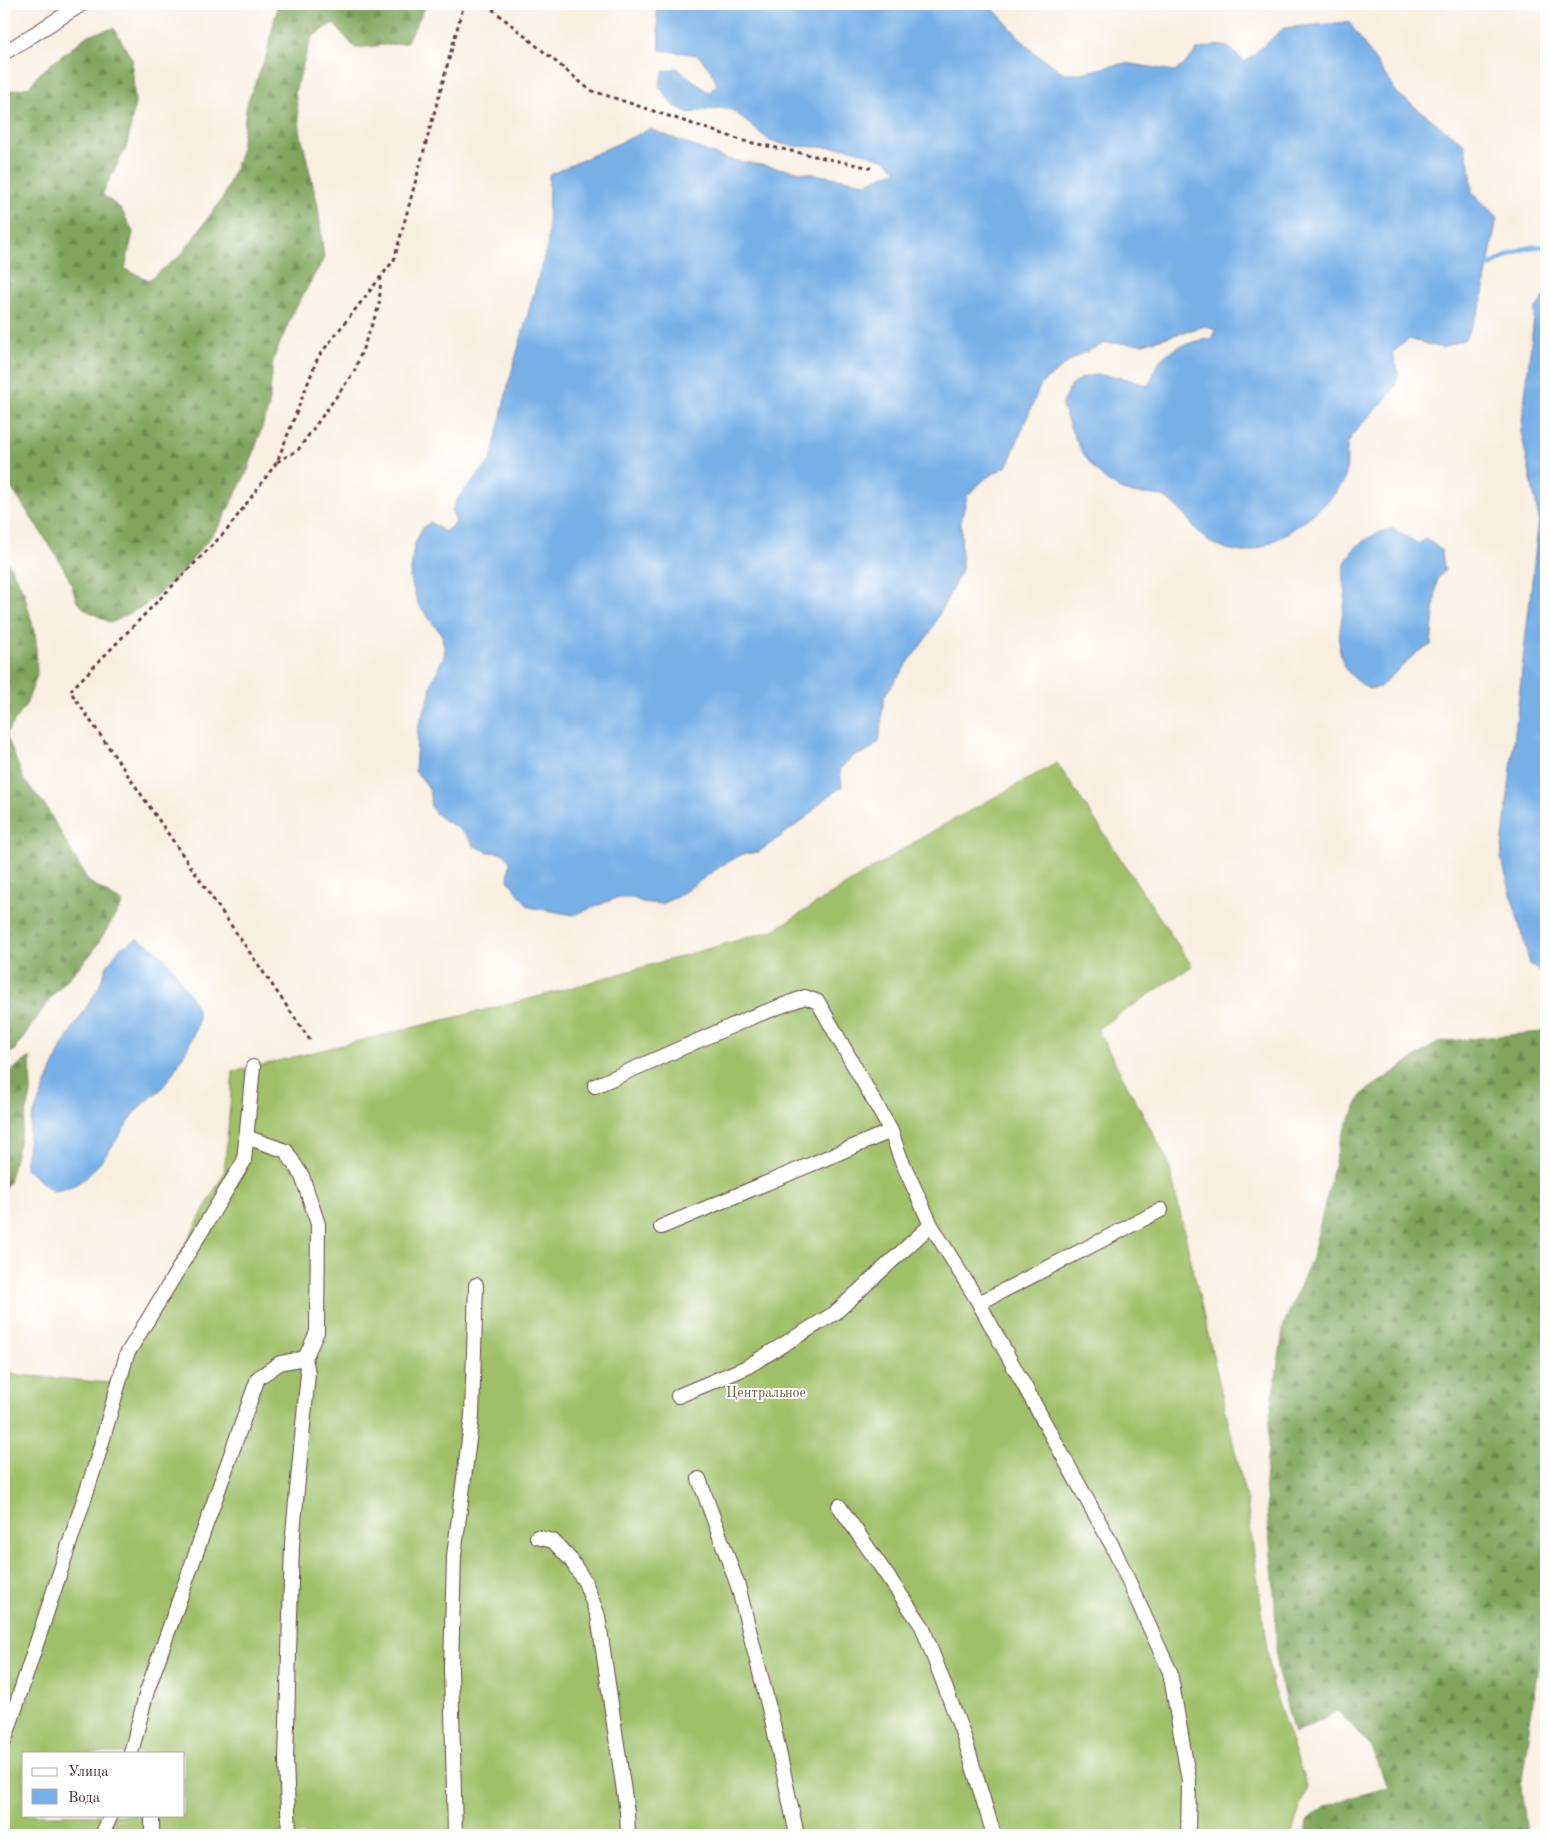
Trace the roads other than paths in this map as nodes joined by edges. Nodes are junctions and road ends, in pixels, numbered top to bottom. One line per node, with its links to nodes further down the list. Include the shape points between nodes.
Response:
1 (82, 4): 2 (street)
2 (4, 52)
3 (253, 1067): 6 (street)
4 (595, 1086): 5 (street, via 805,997 818,1002)
5 (891, 1131): 8 (street); 9 (street)
6 (246, 1137): 12 (street, via 286,1151 302,1176 318,1224 317,1332); 17 (street, via 244,1161 127,1354 96,1463)
7 (1161, 1210): 11 (street)
8 (931, 1225): 11 (street); 13 (street, via 835,1312 744,1368)
9 (661, 1227)
10 (476, 1285): 24 (street, via 472,1416 454,1556 451,1668)
11 (979, 1303): 28 (street, via 1113,1548 1170,1672 1189,1781)
12 (305, 1358): 18 (street, via 280,1364 258,1378 148,1691); 23 (street, via 308,1373 292,1544 286,1761)
13 (678, 1396)
14 (699, 1479): 26 (street, via 738,1586)
15 (839, 1506): 27 (street, via 922,1626 964,1736)
16 (537, 1537): 25 (street, via 553,1541 571,1560 585,1582 598,1616)
17 (4, 1742)
18 (131, 1752)
19 (111, 1816): 21 (street)
20 (152, 1816): 22 (street)
21 (102, 1835)
22 (152, 1835)
23 (289, 1835)
24 (455, 1835)
25 (628, 1835)
26 (797, 1835)
27 (994, 1835)
28 (1188, 1835)

